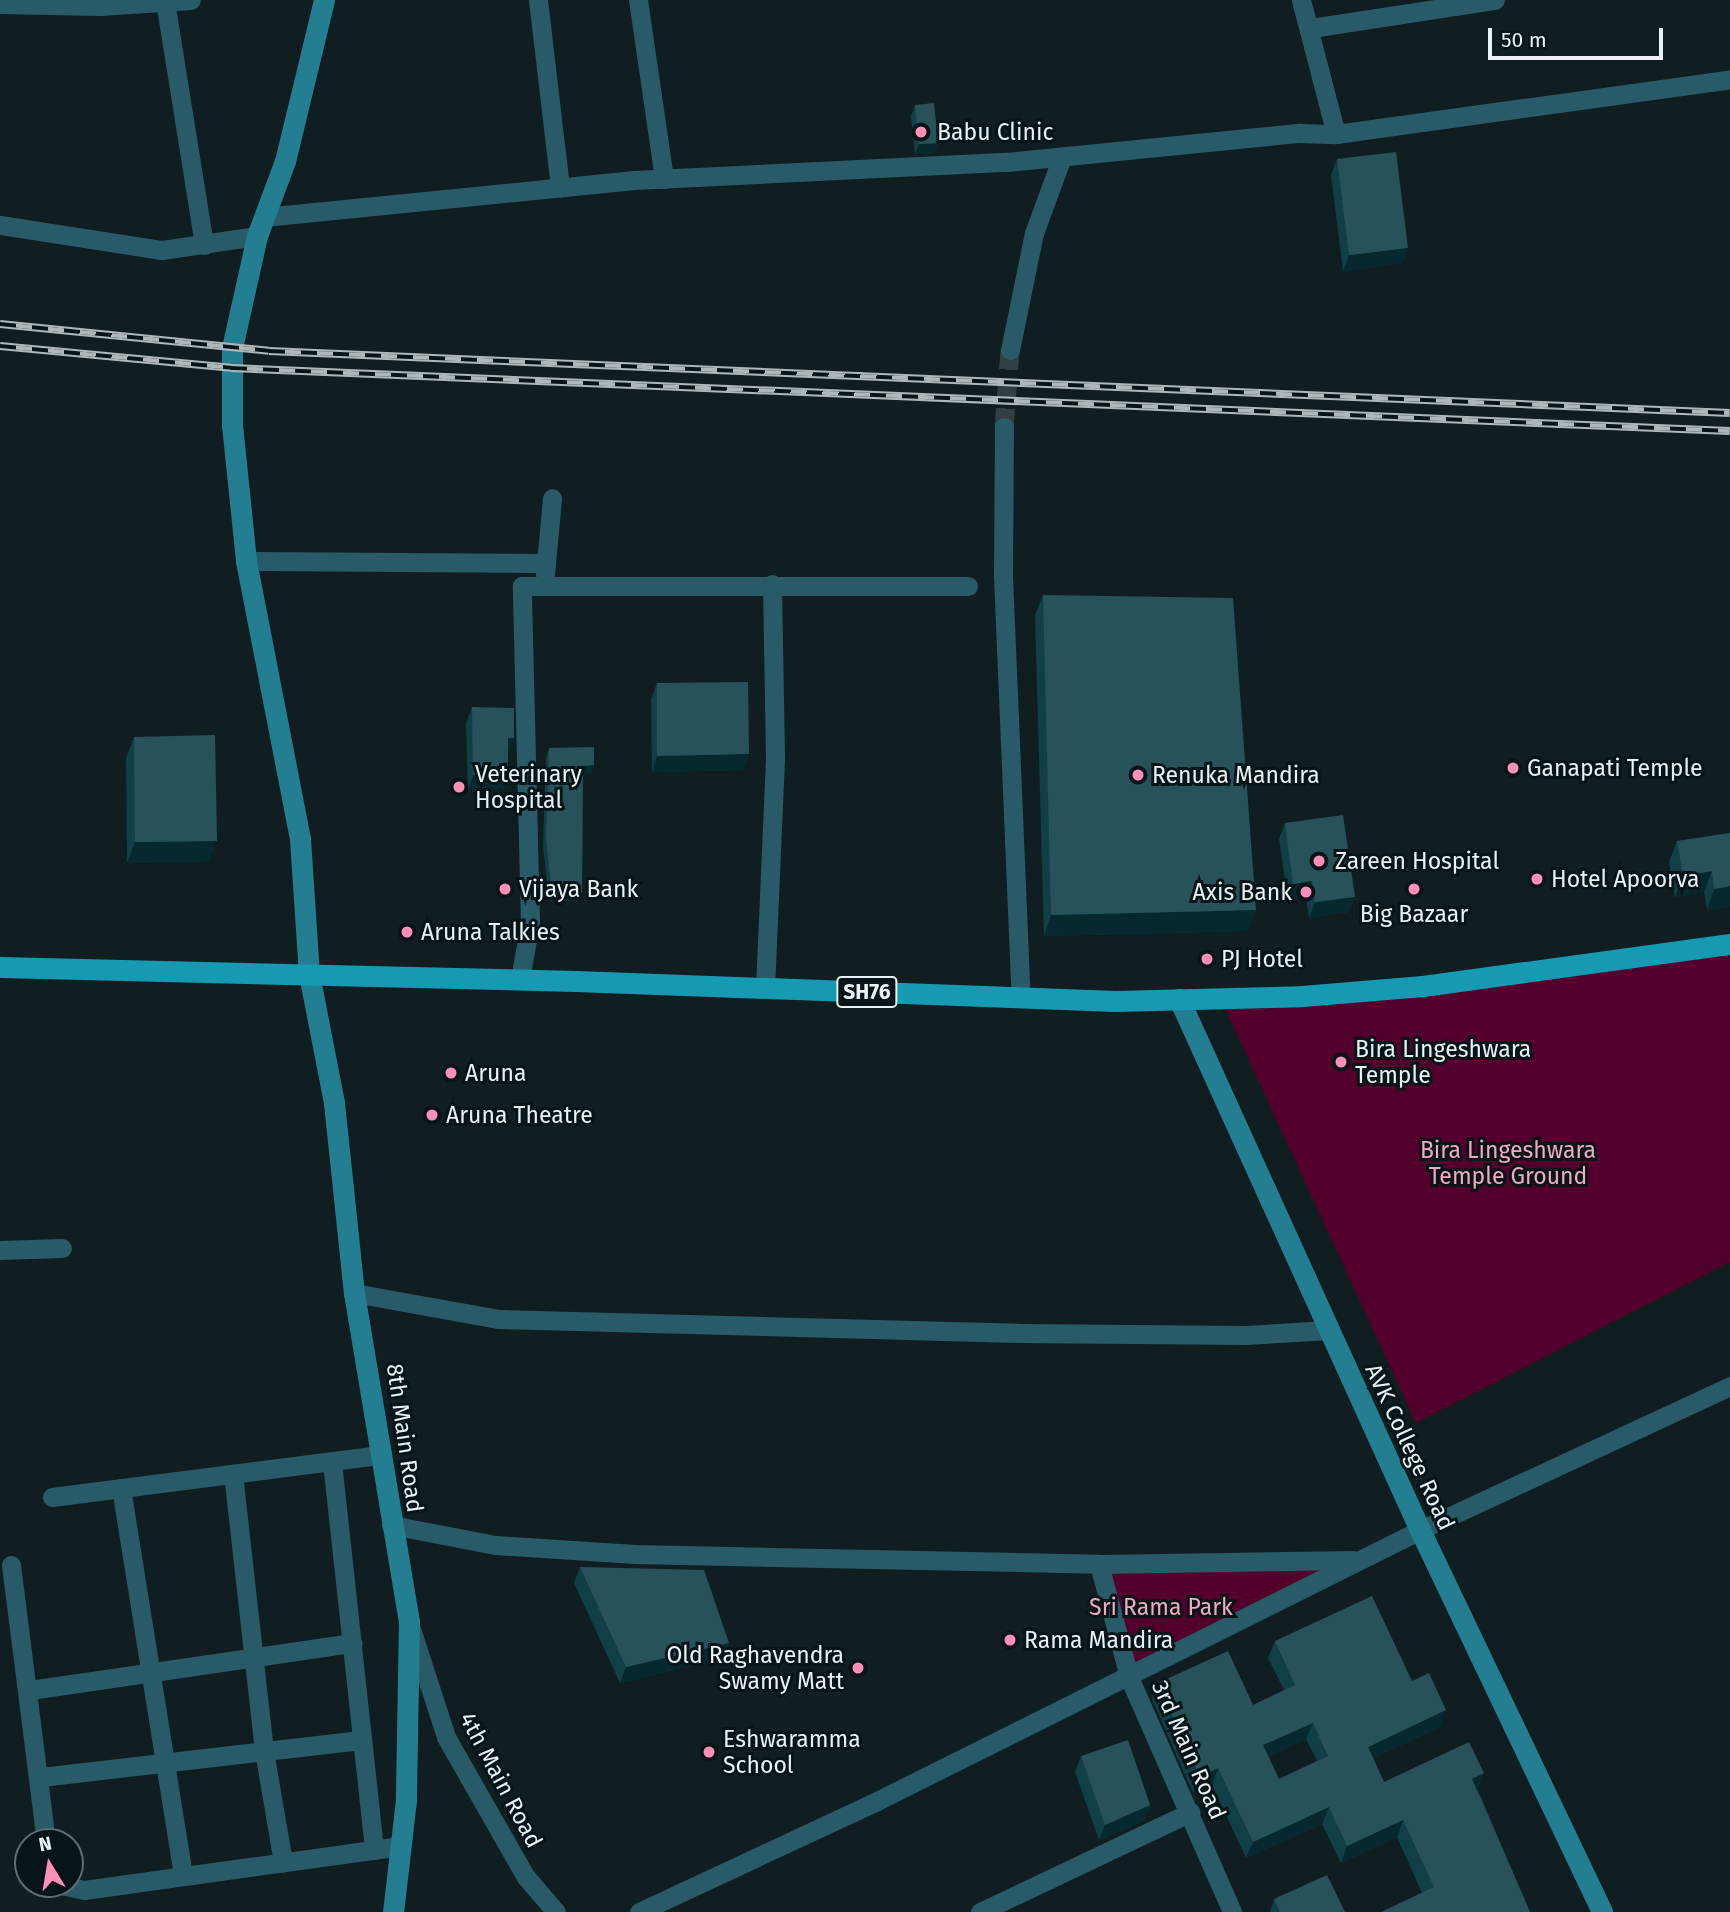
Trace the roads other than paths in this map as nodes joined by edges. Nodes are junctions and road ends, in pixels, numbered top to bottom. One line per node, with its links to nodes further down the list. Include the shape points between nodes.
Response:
1 (191, 0): 7 (street)
2 (324, 0): 16 (street, 8th Main Road, via 285,161)
3 (538, 0): 14 (street)
4 (638, 0): 13 (street)
5 (1301, 0): 9 (street)
6 (1494, 0): 9 (street)
7 (165, 1): 8 (street); 17 (street)
8 (0, 4)
9 (1311, 27): 11 (street)
10 (1730, 79): 11 (street)
11 (1336, 134): 12 (street, via 1300,133)
12 (1062, 158): 13 (street); 18 (street, via 1034,233)
13 (664, 179): 14 (street)
14 (560, 188): 16 (street)
15 (0, 225): 17 (street, via 162,250)
16 (260, 226): 17 (street); 21 (street, 8th Main Road, via 231,368)
17 (204, 245)
18 (1010, 350)
19 (1004, 427): 31 (street, via 1003,590)
20 (552, 498): 22 (street)
21 (246, 561): 22 (street); 28 (street, 8th Main Road, via 300,839)
22 (546, 563): 24 (street)
23 (772, 583): 24 (street); 25 (street); 30 (street, via 775,757)
24 (544, 586): 29 (street, via 522,586 530,923)
25 (968, 586)
26 (1730, 944): 32 (main road, SH76, via 1423,986 1302,996)
27 (0, 967): 28 (main road, SH76)
28 (309, 974): 29 (main road, SH76); 35 (street, 8th Main Road, via 334,1103)
29 (520, 979): 30 (main road, SH76)
30 (765, 988): 31 (main road, SH76)
31 (1021, 998): 32 (main road, SH76)
32 (1179, 999): 36 (street, AVK College Road)
33 (62, 1248): 34 (street)
34 (0, 1250)
35 (354, 1293): 36 (street, via 512,1320 1020,1333 1246,1335); 38 (street, 8th Main Road)
36 (1328, 1330): 44 (street, AVK College Road)
37 (1730, 1386): 44 (street)
38 (382, 1455): 39 (street); 43 (street, 8th Main Road)
39 (332, 1462): 40 (street); 49 (street)
40 (233, 1474): 41 (street); 50 (street)
41 (121, 1488): 42 (street); 51 (street)
42 (52, 1497)
43 (391, 1525): 46 (street, via 495,1545 635,1554); 48 (street, 8th Main Road)
44 (1420, 1531): 45 (street); 70 (street, AVK College Road)
45 (1361, 1560): 46 (street); 52 (street)
46 (1099, 1564): 52 (street, 3rd Main Road)
47 (11, 1565): 53 (street)
48 (409, 1621): 60 (street, 8th Main Road); 66 (street, 4th Main Road, via 446,1737 526,1877)
49 (353, 1643): 50 (street); 54 (street)
50 (256, 1657): 51 (street); 55 (street)
51 (153, 1672): 53 (street); 56 (street)
52 (1129, 1677): 58 (street, 3rd Main Road); 67 (street, via 687,1893)
53 (30, 1690): 57 (street)
54 (361, 1740): 55 (street); 61 (street)
55 (264, 1751): 56 (street); 62 (street)
56 (164, 1763): 57 (street); 63 (street)
57 (41, 1777): 59 (street)
58 (1191, 1812): 68 (street); 69 (street, 3rd Main Road)
59 (45, 1828)
60 (401, 1846): 61 (street); 65 (street, 8th Main Road)
61 (374, 1850): 62 (street)
62 (283, 1862): 63 (street)
63 (183, 1876): 64 (street)
64 (84, 1890)
65 (393, 1912)
66 (555, 1912)
67 (639, 1912)
68 (980, 1912)
69 (1232, 1912)
70 (1602, 1912)

